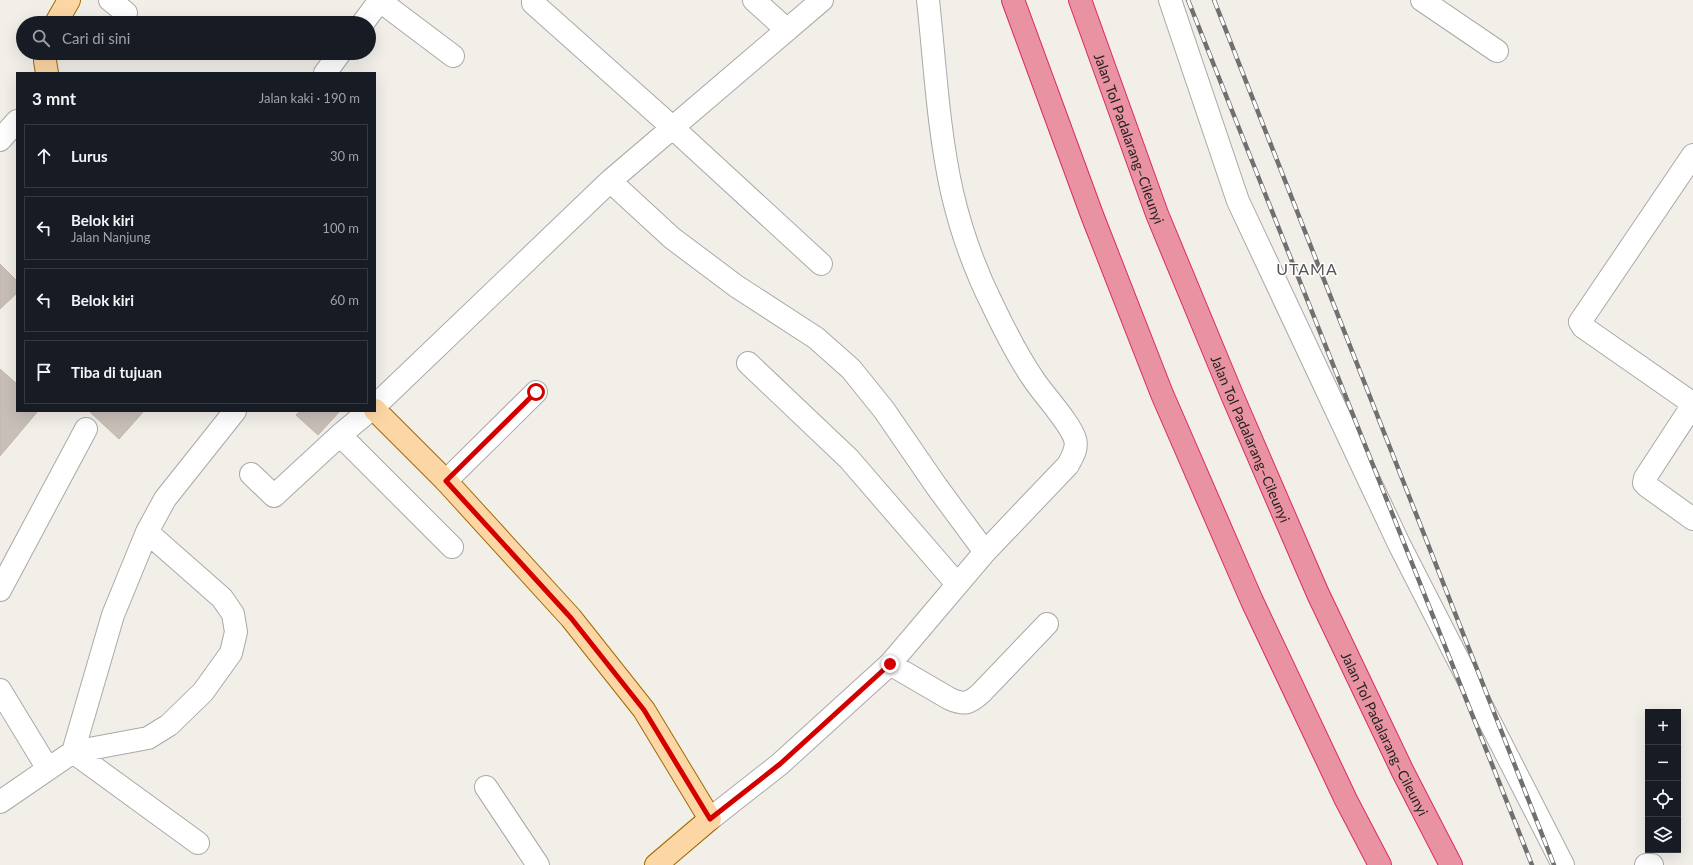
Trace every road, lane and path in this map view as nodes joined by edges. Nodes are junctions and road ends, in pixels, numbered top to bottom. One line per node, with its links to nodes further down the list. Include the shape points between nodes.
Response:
1 (69, 0): 11 (main road)
2 (380, 0): 12 (street); 15 (street)
3 (532, 0): 21 (street)
4 (754, 0): 13 (street)
5 (822, 0): 13 (street)
6 (928, 0): 39 (street, via 941,128 952,192 968,248 1006,333 1033,379 1070,430 1076,448 1068,465)
7 (1013, 0): 53 (highway, via 1092,215 1162,394 1252,601 1346,800)
8 (1080, 0): 54 (highway, Jalan Tol Padalarang–Cileunyi, via 1156,214 1235,402 1318,594 1403,772)
9 (1170, 0): 55 (street, via 1238,201 1399,544)
10 (1422, 0): 14 (street)
11 (60, 16)
12 (368, 16)
13 (788, 30): 21 (street)
14 (1497, 51)
15 (453, 56)
16 (45, 60): 18 (main road)
17 (335, 60): 19 (street)
18 (47, 72)
19 (326, 72)
20 (16, 122): 22 (street)
21 (672, 127): 24 (street); 25 (street)
22 (0, 140)
23 (1692, 157): 36 (street, via 1580,322 1582,327 1692,403 1644,483)
24 (610, 181): 28 (street); 39 (street, via 672,238 736,286 816,338 851,369 884,410)
25 (821, 264)
26 (748, 364): 40 (street, via 849,459)
27 (536, 392): 35 (street)
28 (376, 405)
29 (376, 411): 35 (main road)
30 (235, 412): 37 (street, via 165,499)
31 (368, 412): 33 (street)
32 (86, 429): 41 (street)
33 (340, 435): 34 (street, via 274,496); 38 (street)
34 (251, 474)
35 (446, 481): 49 (main road, via 571,618 644,710)
36 (1693, 519)
37 (147, 532): 45 (street, via 113,615); 45 (street, via 222,598 233,614 236,632 231,653 203,692 169,725 148,738)
38 (452, 547)
39 (985, 552): 40 (street)
40 (957, 584): 43 (street)
41 (0, 590)
42 (1047, 624): 43 (street, via 974,700 967,703 950,700)
43 (890, 664): 49 (street, via 780,764)
44 (0, 690): 46 (street)
45 (73, 752): 46 (street); 50 (street)
46 (48, 769): 48 (street)
47 (486, 787): 51 (street)
48 (0, 802)
49 (710, 819): 52 (main road)
50 (198, 843)
51 (538, 865)
52 (656, 865)
53 (1380, 865)
54 (1451, 865)
55 (1563, 865)
56 (1646, 865): 57 (street)
57 (1652, 865)

